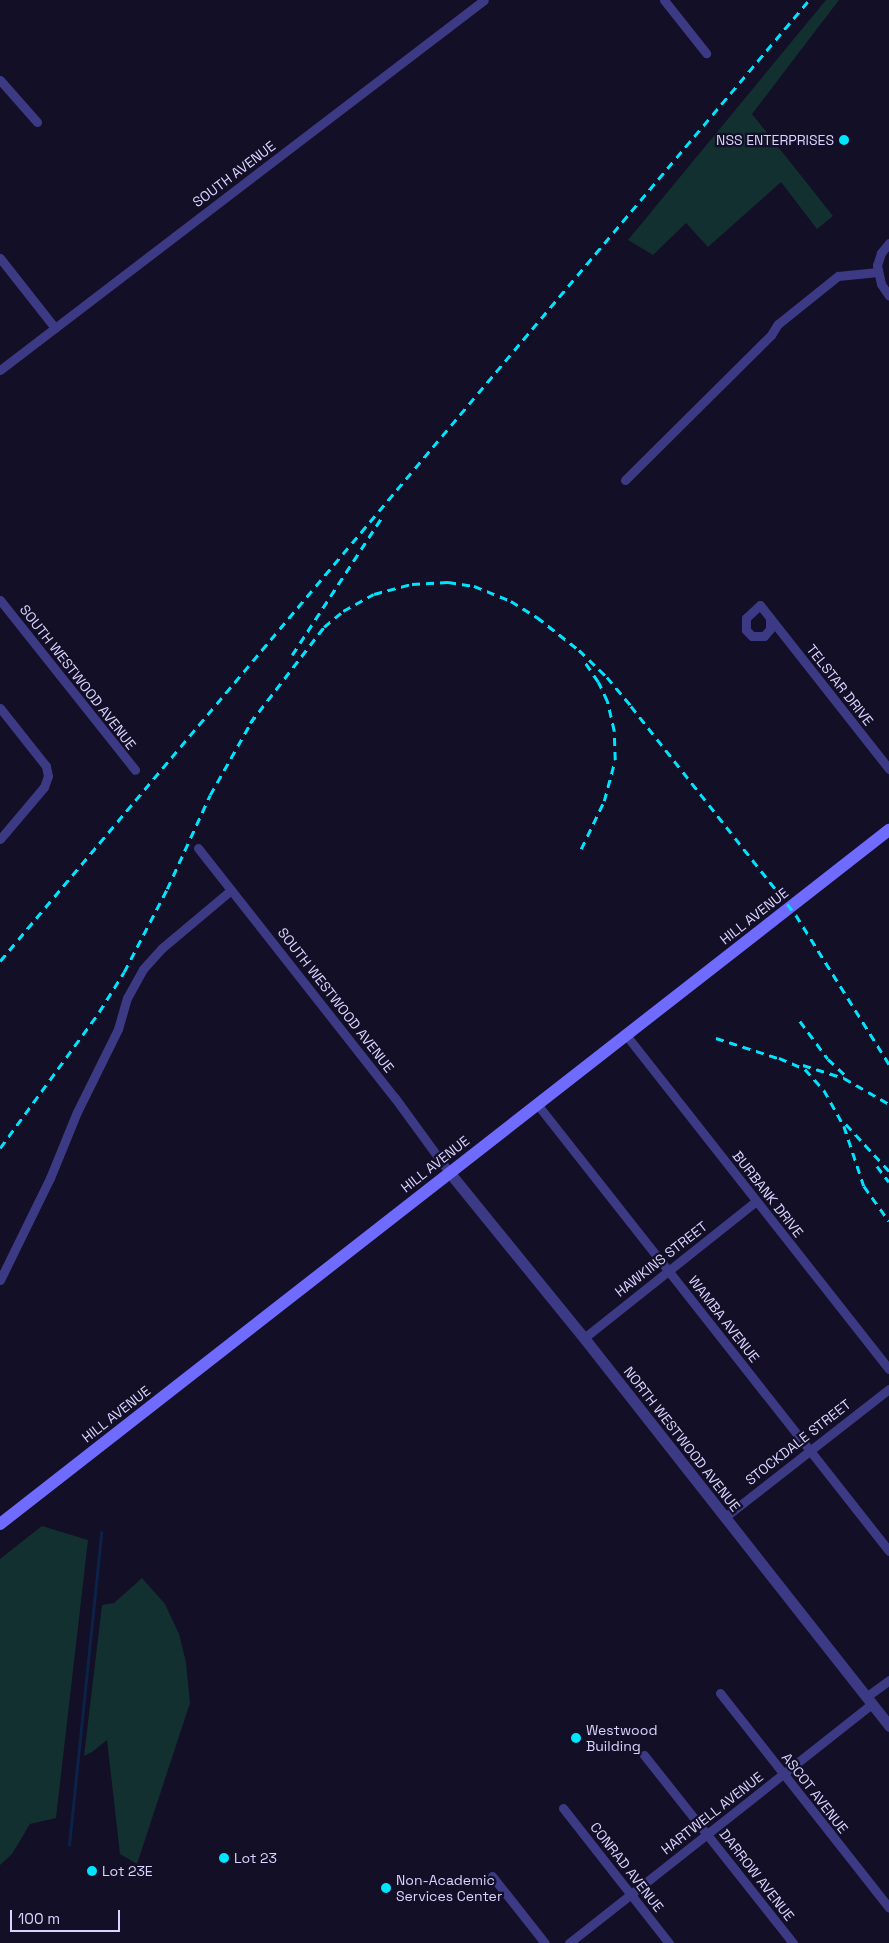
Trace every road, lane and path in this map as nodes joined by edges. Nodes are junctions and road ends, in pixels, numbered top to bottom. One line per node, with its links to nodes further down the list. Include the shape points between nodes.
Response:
1 (484, 0): 10 (street, SOUTH AVENUE)
2 (664, 0): 3 (street)
3 (706, 53)
4 (0, 80): 5 (street)
5 (37, 122)
6 (889, 243): 8 (street, via 878,259)
7 (0, 258): 10 (street)
8 (878, 272): 9 (street, via 880,284); 12 (street, via 838,276 778,324)
9 (889, 296)
10 (55, 328): 11 (street, SOUTH AVENUE)
11 (0, 370)
12 (625, 480)
13 (0, 600): 17 (street, SOUTH WESTWOOD AVENUE)
14 (770, 618): 16 (street, TELSTAR DRIVE)
15 (0, 708): 19 (street, via 46,766 48,776 44,787)
16 (889, 769)
17 (135, 770)
18 (889, 830): 22 (main road, HILL AVENUE)
19 (0, 839)
20 (198, 848): 21 (street, SOUTH WESTWOOD AVENUE)
21 (231, 890): 24 (street, SOUTH WESTWOOD AVENUE, via 395,1098); 27 (street, via 162,948 143,970 127,998 118,1029)
22 (626, 1035): 23 (main road, HILL AVENUE); 25 (street, BURBANK DRIVE)
23 (537, 1104): 24 (main road, HILL AVENUE); 26 (street, WAMBA AVENUE)
24 (449, 1172): 28 (street, NORTH WESTWOOD AVENUE); 33 (main road, HILL AVENUE)
25 (756, 1201): 26 (street, HAWKINS STREET); 29 (street, BURBANK DRIVE)
26 (668, 1272): 28 (street, HAWKINS STREET); 31 (street, WAMBA AVENUE)
27 (0, 1280)
28 (584, 1338): 32 (street, NORTH WESTWOOD AVENUE)
29 (889, 1369)
30 (889, 1389): 31 (street, STOCKDALE STREET)
31 (810, 1450): 32 (street, STOCKDALE STREET); 34 (street, WAMBA AVENUE)
32 (725, 1517): 37 (street, NORTH WESTWOOD AVENUE)
33 (0, 1524)
34 (889, 1551)
35 (889, 1680): 37 (street, HARTWELL AVENUE)
36 (720, 1693): 40 (street, ASCOT AVENUE)
37 (869, 1701): 38 (street, NORTH WESTWOOD AVENUE); 40 (street, HARTWELL AVENUE)
38 (889, 1726)
39 (644, 1754): 42 (street, DARROW AVENUE)
40 (783, 1774): 42 (street, HARTWELL AVENUE); 45 (street, ASCOT AVENUE)
41 (563, 1808): 44 (street, CONRAD AVENUE)
42 (707, 1834): 44 (street, HARTWELL AVENUE); 49 (street, DARROW AVENUE)
43 (492, 1876): 46 (street)
44 (631, 1894): 47 (street, HARTWELL AVENUE); 48 (street, CONRAD AVENUE)
45 (889, 1908)
46 (545, 1943)
47 (569, 1943)
48 (669, 1943)
49 (793, 1943)

